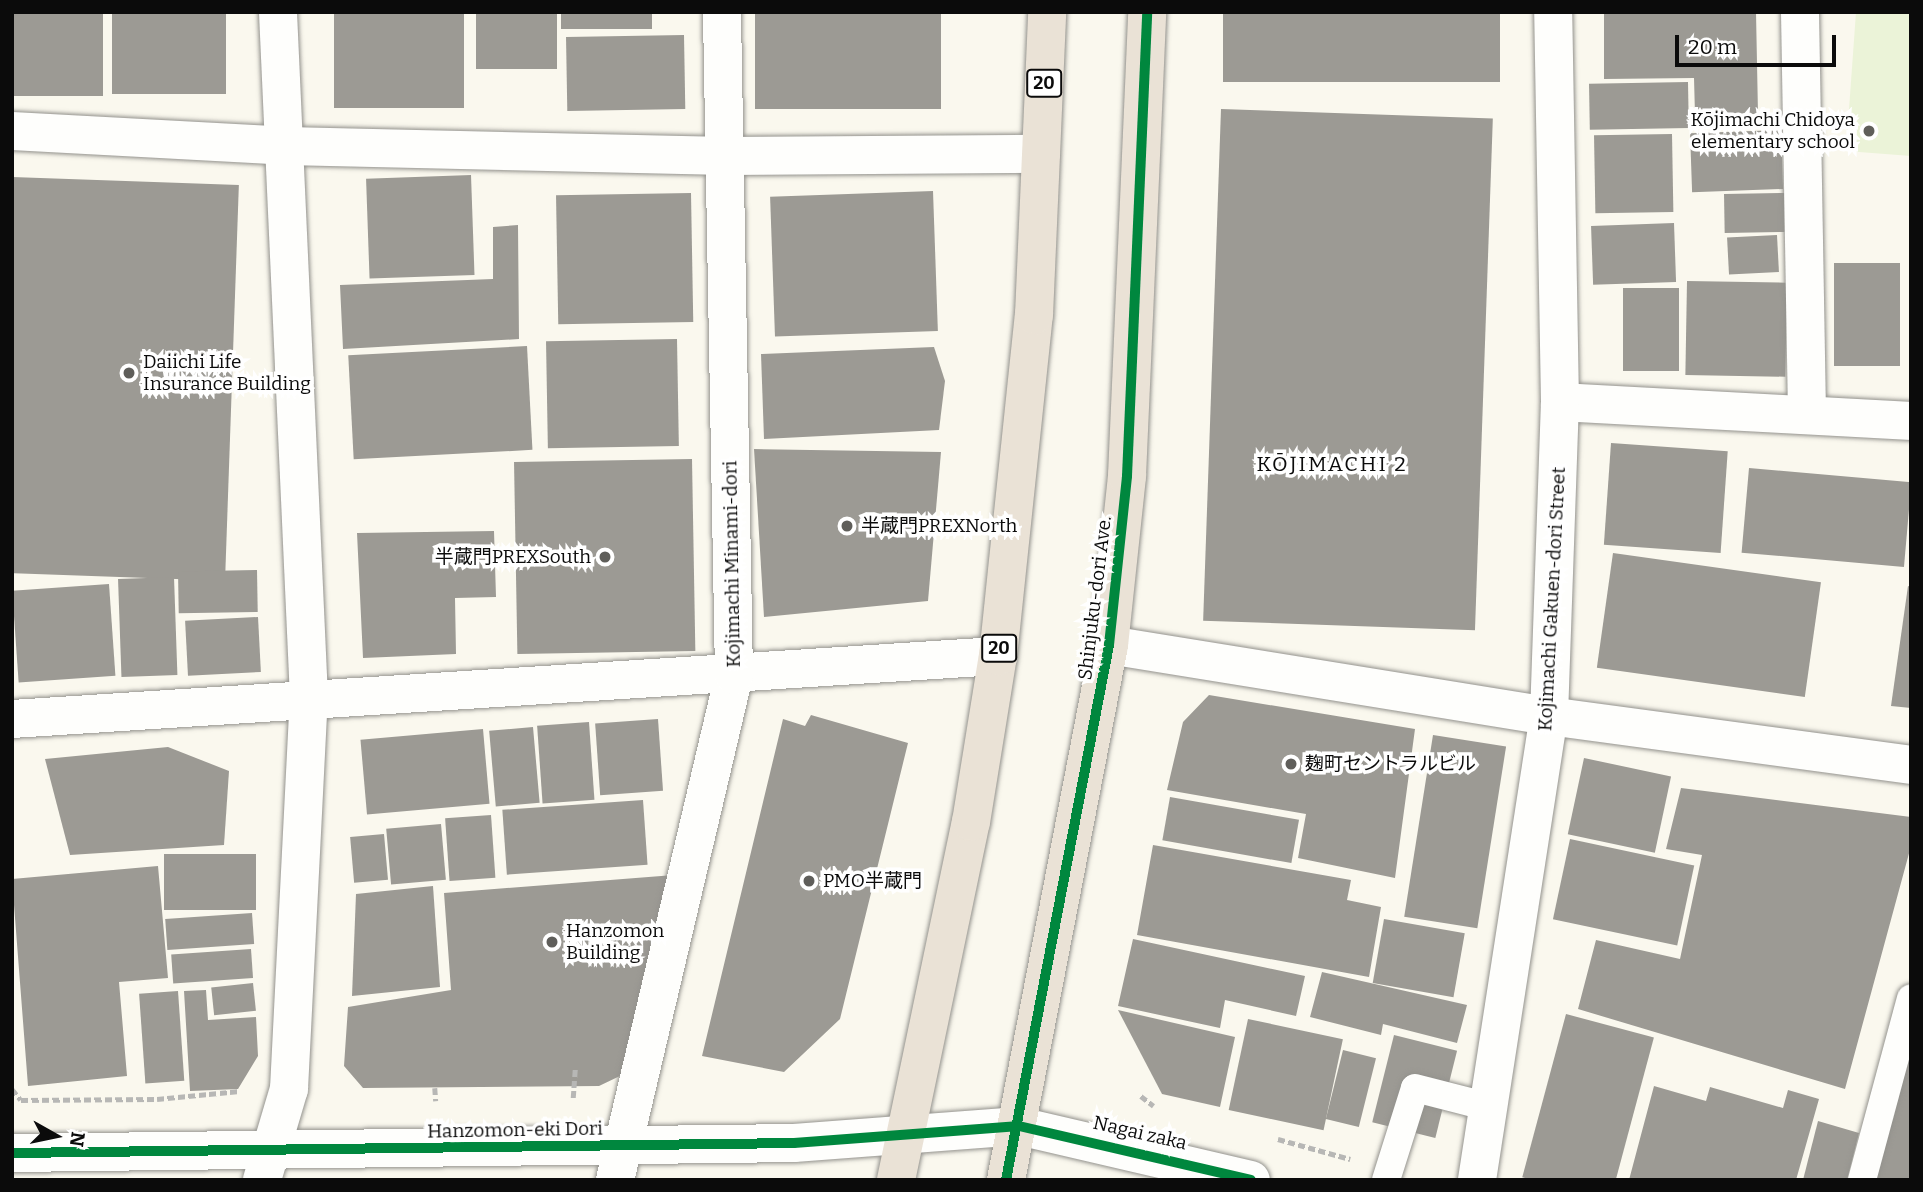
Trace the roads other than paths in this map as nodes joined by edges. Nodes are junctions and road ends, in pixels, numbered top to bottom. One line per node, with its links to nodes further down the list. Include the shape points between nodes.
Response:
1 (278, 12): 8 (street)
2 (722, 12): 10 (street, Kojimachi Minami-dori)
3 (1046, 12): 9 (highway, 20)
4 (1147, 12): 14 (highway, Shinjuku-dori Ave., via 1136,334)
5 (1553, 12): 11 (street, Kojimachi Gakuen-dori Street)
6 (1800, 12): 12 (street)
7 (12, 131): 8 (street)
8 (286, 146): 10 (street); 17 (street)
9 (1041, 154): 10 (street); 15 (highway, 20, via 1021,474)
10 (727, 156): 16 (street, Kojimachi Minami-dori)
11 (1560, 402): 12 (street); 18 (street, Kojimachi Gakuen-dori Street)
12 (1807, 414): 13 (street)
13 (1911, 421)
14 (1109, 645): 18 (street); 23 (highway, Shinjuku-dori Ave.)
15 (998, 656): 16 (street); 24 (highway, 20, via 971,822)
16 (734, 675): 17 (street); 26 (street, Kojimachi Minami-dori)
17 (309, 698): 19 (street); 27 (street, via 289,1089)
18 (1549, 716): 20 (street); 22 (street, Kojimachi Gakuen-dori Street)
19 (12, 719)
20 (1911, 765)
21 (1911, 999): 33 (lane)
22 (1489, 1107): 28 (lane, via 1415,1088); 32 (street, Kojimachi Gakuen-dori Street)
23 (1019, 1126): 24 (street, Hanzomon-eki Dori); 30 (highway, Shinjuku-dori Ave.); 31 (street, Nagai zaka)
24 (905, 1135): 26 (street, Hanzomon-eki Dori); 29 (highway, 20)
25 (12, 1153): 27 (street, Hanzomon-eki Dori)
26 (619, 1163): 27 (street, Hanzomon-eki Dori)
27 (266, 1166)
28 (1390, 1175)
29 (896, 1180)
30 (1006, 1180)
31 (1251, 1180)
32 (1477, 1180)
33 (1862, 1180)

